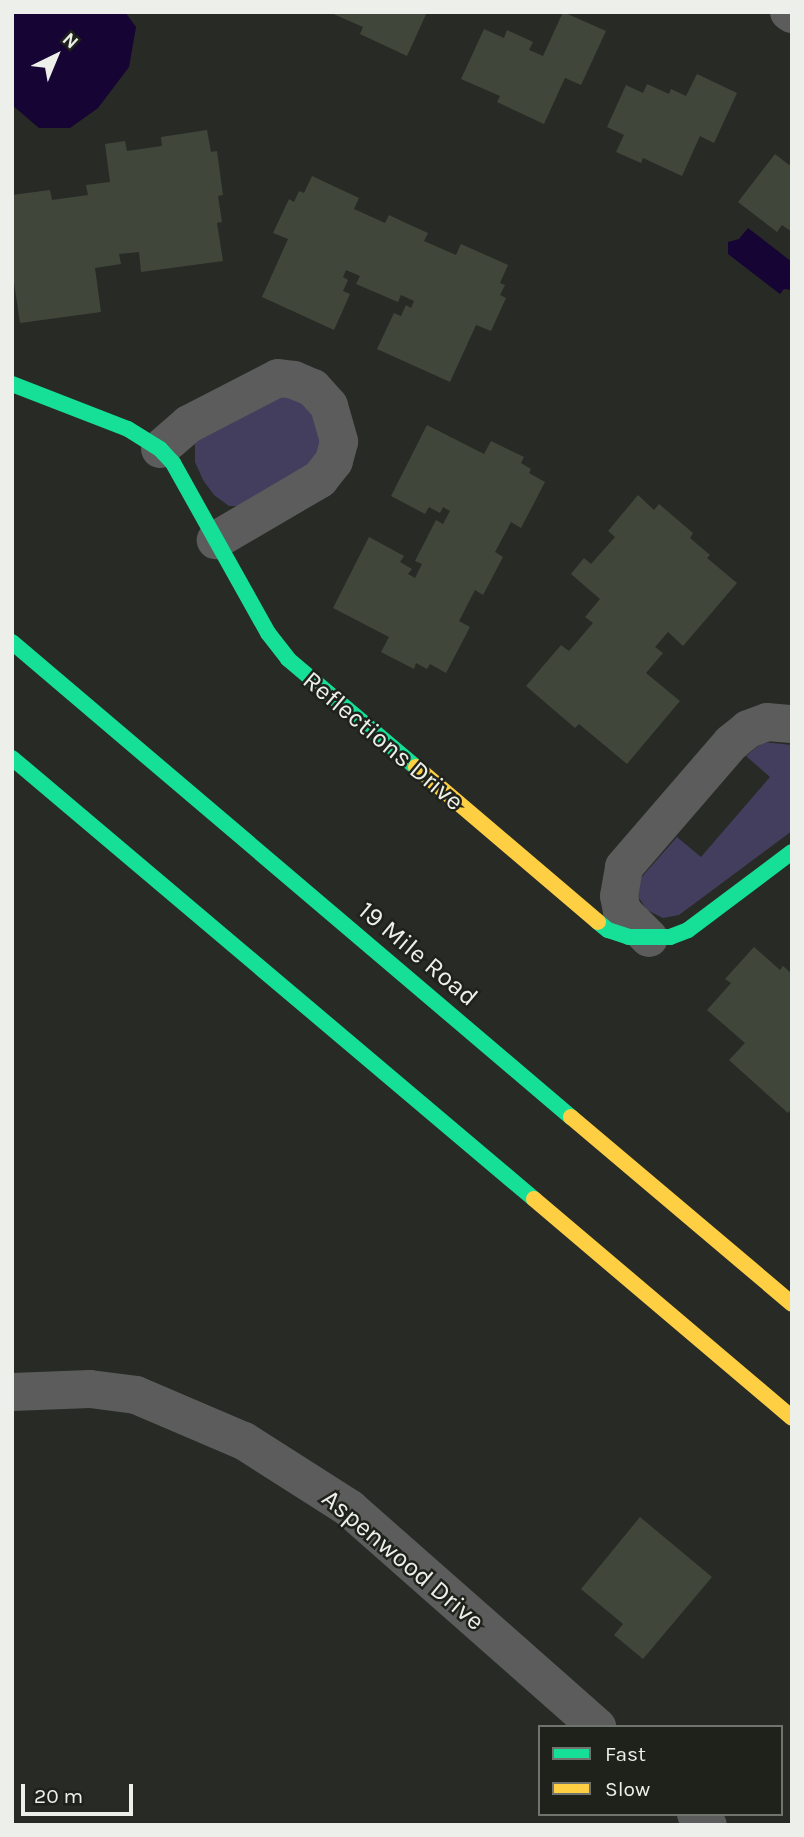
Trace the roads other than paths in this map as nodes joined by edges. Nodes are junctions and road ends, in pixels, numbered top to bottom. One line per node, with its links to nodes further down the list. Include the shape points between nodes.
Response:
1 (12, 384): 2 (main road, Reflections Drive, via 128,429)
2 (160, 449): 3 (main road, Reflections Drive, via 173,463); 3 (street, via 189,424 278,378 313,387 329,405 339,442 334,461 320,479)
3 (216, 540): 9 (main road, Reflections Drive, via 268,633 288,659)
4 (12, 642): 11 (main road, 19 Mile Road)
5 (792, 724): 8 (street, via 768,722 748,729)
6 (12, 758): 13 (main road)
7 (792, 852): 10 (main road, Reflections Drive, via 688,930)
8 (624, 867): 9 (street); 10 (street, via 619,896 622,911)
9 (586, 912): 10 (main road, Reflections Drive, via 608,930)
10 (649, 938)
11 (792, 1304)
12 (21, 1391): 14 (street, Aspenwood Drive, via 90,1389 136,1395 244,1441 349,1508)
13 (792, 1418)
14 (595, 1725)

